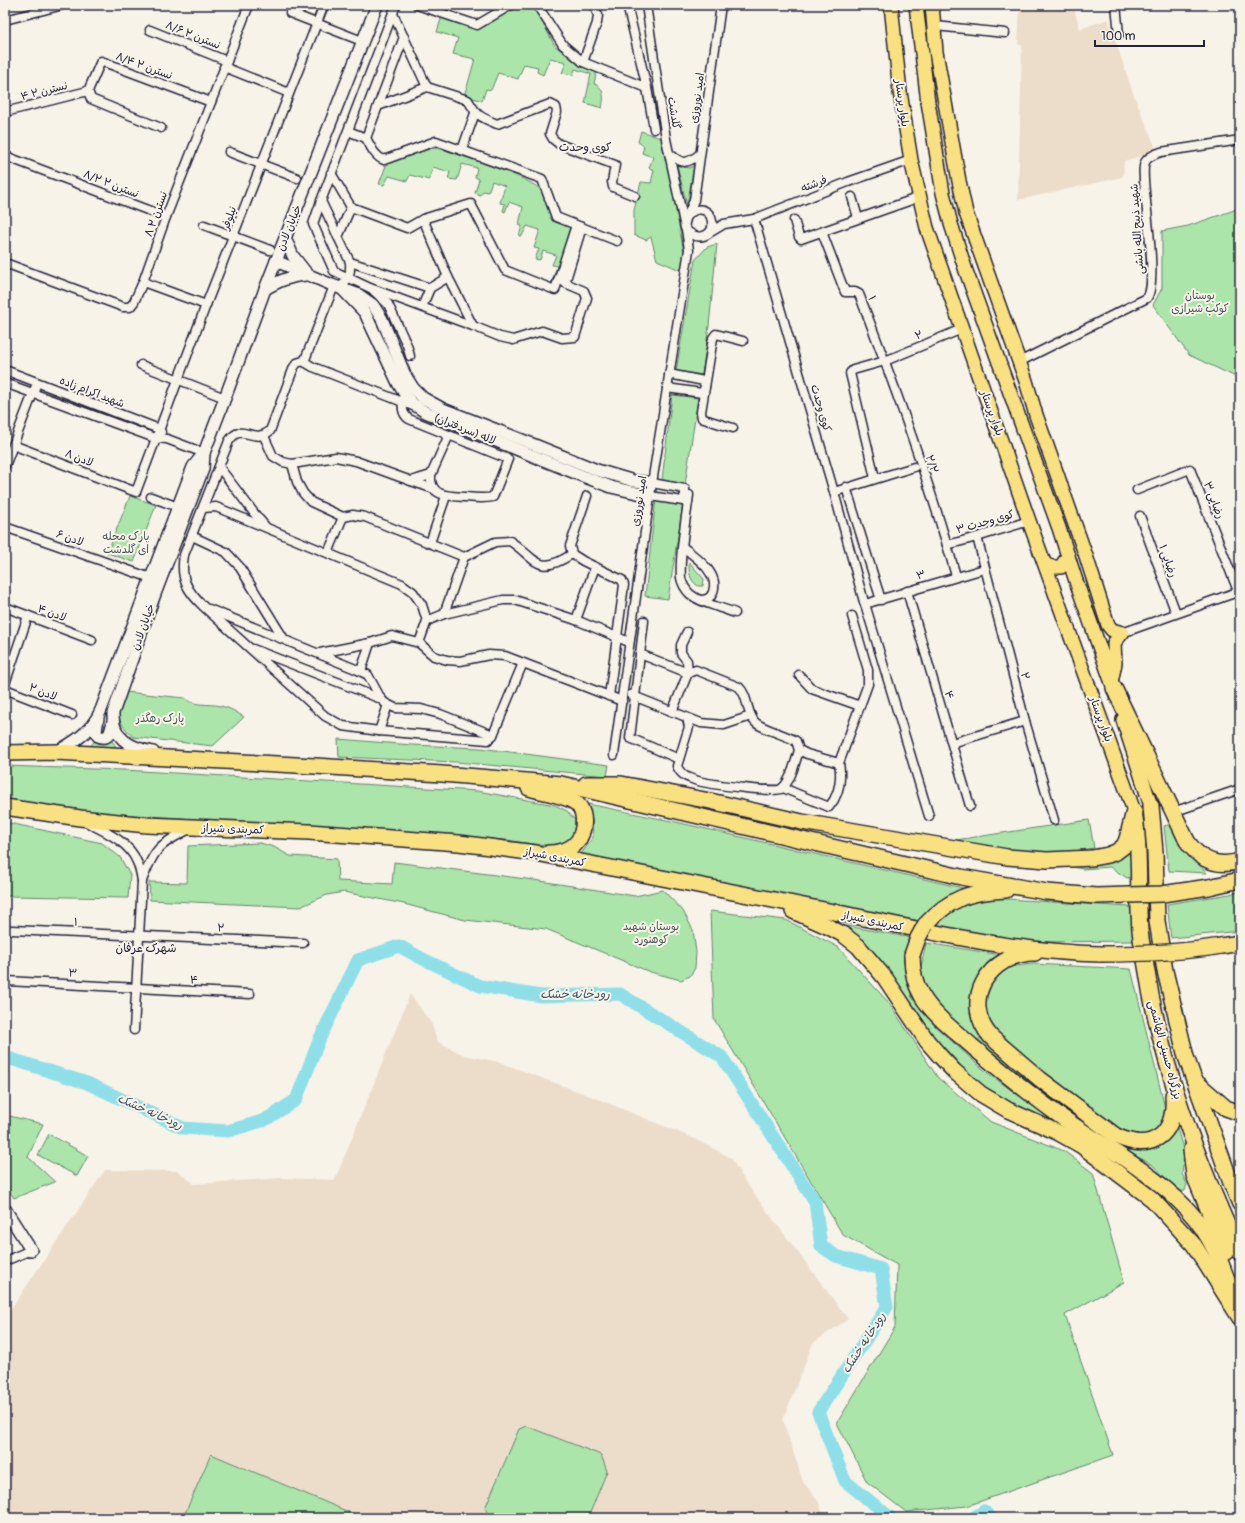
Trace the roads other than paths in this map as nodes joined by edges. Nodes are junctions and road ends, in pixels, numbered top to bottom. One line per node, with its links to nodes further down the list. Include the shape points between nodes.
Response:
1 (63, 5): 19 (street)
2 (249, 5): 29 (street, ۸ نسترن ۲)
3 (324, 5): 20 (street, نیلوفر)
4 (377, 5): 26 (street, خیابان لادن)
5 (396, 5): 18 (street)
6 (417, 5): 7 (street, via 477,25)
7 (511, 5)
8 (537, 5): 28 (street, via 563,45)
9 (594, 5): 28 (street, via 598,16 597,23)
10 (627, 5): 31 (street)
11 (646, 5): 46 (street, گلدشت)
12 (721, 5): 47 (street, امید نوروزی)
13 (891, 5): 49 (main road, بلوار پرستار, via 900,92)
14 (916, 5): 34 (main road, بلوار پرستار)
15 (932, 5): 21 (main road)
16 (1116, 5): 24 (street)
17 (290, 13): 20 (street)
18 (393, 14): 25 (street); 41 (street)
19 (5, 20)
20 (317, 24): 26 (street); 33 (street, نیلوفر)
21 (935, 26): 23 (street); 27 (main road)
22 (150, 30): 29 (street, ۸/۶ نسترن ۲)
23 (1004, 33)
24 (1119, 34)
25 (404, 37): 30 (street); 36 (street)
26 (362, 42): 77 (street, خیابان لادن)
27 (936, 52): 34 (main road); 51 (main road)
28 (583, 62): 31 (street)
29 (225, 64): 33 (street, ۸/۶ نسترن ۲); 35 (street, ۸ نسترن ۲)
30 (427, 87): 36 (street); 38 (street, via 468,100)
31 (647, 88): 40 (street)
32 (88, 91): 35 (street, ۸/۴ نسترن ۲, via 101,61); 37 (street, ۴ نسترن ۲); 39 (street, via 91,99)
33 (289, 93): 50 (street, نیلوفر)
34 (927, 96): 53 (main road, بلوار پرستار)
35 (211, 102): 63 (street, ۸ نسترن ۲)
36 (378, 106): 42 (street)
37 (5, 112)
38 (475, 113): 44 (street); 56 (street, via 497,124 550,104 556,106 557,112 550,134 553,139 559,144 615,165 613,187)
39 (161, 128)
40 (654, 129)
41 (348, 131): 42 (street); 52 (street)
42 (366, 138): 44 (street, via 374,152 384,160 436,141)
43 (1240, 140): 102 (street, شهید ذبیح الله بانشی, via 1161,152 1145,160 1143,166 1152,270 1150,295)
44 (462, 150): 71 (street, via 542,179 556,217)
45 (228, 152): 50 (street)
46 (670, 154): 47 (street, via 682,163 689,162); 72 (street, گلدشت)
47 (700, 154): 55 (street, امید نوروزی)
48 (5, 156): 63 (street, ۸/۲ نسترن ۲)
49 (911, 160): 58 (main road, بلوار پرستار); 65 (street, فرشته)
50 (260, 164): 54 (street); 75 (street, نیلوفر)
51 (957, 172): 53 (main road); 102 (main road, via 966,213)
52 (331, 173): 59 (street); 60 (street)
53 (940, 174): 115 (main road, بلوار پرستار, via 951,224 966,271)
54 (297, 178)
55 (695, 193): 61 (street); 62 (street, امید نوروزی)
56 (635, 196)
57 (852, 197): 66 (street)
58 (920, 197): 66 (street); 95 (main road, بلوار پرستار, via 927,228)
59 (321, 201): 76 (street); 86 (street, via 313,224 334,271)
60 (351, 207): 67 (street, via 406,228); 76 (street)
61 (705, 211): 62 (street, via 696,210); 64 (street)
62 (688, 214): 72 (street)
63 (166, 217): 87 (street, ۸ نسترن ۲)
64 (711, 218): 69 (street); 74 (street, via 712,225)
65 (754, 218): 69 (street, فرشته); 139 (street, کوی وحدت)
66 (858, 218): 73 (street)
67 (423, 220): 71 (street, via 471,204 505,270 555,290); 85 (street)
68 (794, 220): 73 (street, via 800,238)
69 (724, 224): 74 (street, فرشته)
70 (204, 225): 75 (street)
71 (579, 226): 78 (street); 94 (street, via 566,283 580,288 587,298 575,337 562,338 542,331 513,340)
72 (685, 226): 74 (street, via 692,235 701,237); 80 (street, گلدشت)
73 (822, 232): 101 (street, ۱, via 845,292 859,294)
74 (707, 234): 80 (street, فرشته, via 694,242)
75 (234, 237): 79 (street); 92 (street, نیلوفر)
76 (338, 237): 82 (street)
77 (285, 238): 81 (street, خیابان لادن); 84 (street, via 293,256)
78 (616, 241)
79 (270, 250)
80 (690, 250): 105 (street, امید نوروزی)
81 (276, 261): 84 (street, لاله (سردفتران)); 91 (street, خیابان لادن)
82 (350, 262): 86 (street); 90 (street)
83 (5, 263): 87 (street, ۸ نسترن ۲, via 123,307 130,307)
84 (307, 275): 88 (street, لاله (سردفتران)); 91 (street, via 284,279)
85 (448, 277): 90 (street); 94 (street)
86 (349, 278): 88 (street); 89 (street)
87 (143, 282): 92 (street)
88 (335, 286): 98 (street, لاله (سردفتران), via 359,295 373,305); 100 (street); 113 (street, لاله (سردفتران), via 365,313 398,383)
89 (370, 288): 93 (street); 97 (street, via 388,304)
90 (430, 288): 93 (street)
91 (265, 289): 114 (street, خیابان لادن)
92 (206, 305): 106 (street, نیلوفر)
93 (422, 307): 94 (street)
94 (473, 326)
95 (962, 329): 101 (street, ۲); 149 (main road, بلوار پرستار)
96 (743, 341): 110 (street, via 716,334 714,336)
97 (407, 345): 98 (street); 99 (street)
98 (395, 350): 113 (street, لاله (سردفتران), via 405,375)
99 (410, 356)
100 (304, 361): 113 (street, via 313,367); 120 (street, via 294,367 270,431)
101 (885, 361): 132 (street, ۲, via 850,373); 155 (street, ۲/۲)
102 (1019, 362): 107 (main road)
103 (141, 365): 106 (street)
104 (5, 370): 109 (street, شهید اکرام زاده)
105 (670, 374): 110 (street, via 704,381); 111 (street, امید نوروزی)
106 (178, 380): 114 (street); 118 (street, نیلوفر)
107 (1026, 381): 115 (main road); 116 (main road)
108 (5, 383): 112 (street, شهید اکرام زاده)
109 (37, 383): 112 (street); 118 (street, شهید اکرام زاده)
110 (705, 387): 111 (street, via 702,393); 117 (street, via 702,418)
111 (667, 388): 134 (street, امید نوروزی)
112 (33, 393): 121 (street, شهید اکرام زاده); 124 (street)
113 (407, 395): 119 (street, via 404,414 408,419); 123 (street, لاله (سردفتران), via 423,398 443,409); 125 (street, لاله (سردفتران), via 413,404 425,412)
114 (225, 398): 126 (street, خیابان لادن)
115 (1014, 405): 116 (main road); 159 (main road, بلوار پرستار)
116 (1036, 415): 184 (main road, via 1108,625 1112,630)
117 (734, 428)
118 (159, 430): 121 (street, نیلوفر); 122 (street, شهید اکرام زاده)
119 (449, 435): 131 (street); 141 (street, via 508,459 493,496)
120 (264, 436): 127 (street, via 273,456); 129 (street, via 256,437 240,432 233,434)
121 (155, 438): 122 (street, شهید اکرام زاده); 138 (street, نیلوفر)
122 (167, 439): 126 (street, شهید اکرام زاده)
123 (525, 440): 125 (street); 134 (street, لاله (سردفتران), via 597,470 634,481)
124 (13, 445): 128 (street); 138 (street, ۸ لادن)
125 (522, 452): 143 (street, لاله (سردفتران), via 611,487)
126 (204, 453): 145 (street, خیابان لادن, via 193,467); 213 (street, خیابان لادن, via 203,469 130,663 115,706)
127 (292, 464): 133 (street, via 336,457 356,461); 148 (street, via 297,482 311,502)
128 (5, 466)
129 (219, 467): 146 (street); 151 (street)
130 (914, 467): 132 (street)
131 (431, 475): 133 (street); 136 (street)
132 (875, 478): 135 (street)
133 (411, 481): 136 (street)
134 (652, 483): 140 (street, via 685,489); 143 (street, امید نوروزی)
135 (846, 487): 139 (street); 171 (street)
136 (434, 489): 141 (street)
137 (1137, 490): 169 (street, رضایی ۳, via 1190,469)
138 (136, 492)
139 (834, 492): 172 (street, کوی وحدت)
140 (685, 494): 143 (street, via 683,501); 156 (street, via 689,495)
141 (446, 496): 154 (street)
142 (587, 496): 158 (street, via 570,546)
143 (650, 496): 188 (street, امید نوروزی)
144 (152, 498): 145 (street)
145 (178, 507): 165 (street, خیابان لادن)
146 (203, 508): 151 (street, via 216,507); 152 (street)
147 (1140, 516): 176 (street, رضایی ۱)
148 (343, 517): 154 (street, via 365,517); 157 (street)
149 (1029, 521): 153 (street, کوی وحدت ۳); 161 (main road, بلوار پرستار)
150 (5, 527): 165 (street, ۶ لادن)
151 (267, 528): 157 (street)
152 (192, 536): 174 (street, via 184,555 184,580); 186 (street, via 226,552 239,566)
153 (977, 537): 155 (street, کوی وحدت ۳); 163 (street, ۲)
154 (430, 543): 160 (street)
155 (947, 545): 164 (street, ۲/۲)
156 (683, 547): 170 (street, via 681,579 690,594); 170 (street, via 700,561 714,580 715,587 711,597)
157 (328, 553): 181 (street, via 402,584 413,592 422,605)
158 (572, 554): 160 (street, via 560,562 542,565 530,559 510,540 495,542); 162 (street)
159 (1068, 556): 161 (main road, via 1061,567); 166 (main road, بلوار پرستار)
160 (464, 557): 177 (street)
161 (1046, 565): 167 (main road, بلوار پرستار)
162 (595, 567): 180 (street); 185 (street, via 622,580 624,584)
163 (984, 569): 164 (street, ۳); 214 (street, ۲)
164 (956, 576): 168 (street, ۳)
165 (151, 578): 211 (street, خیابان لادن)
166 (1076, 581): 167 (main road, via 1070,576 1061,575 1056,579); 199 (main road, بلوار پرستار)
167 (1054, 588): 232 (main road, بلوار پرستار)
168 (907, 591): 171 (street, ۳); 217 (street, ۴)
169 (1239, 593): 176 (street)
170 (700, 600): 175 (street)
171 (881, 600): 172 (street, ۳)
172 (865, 604): 234 (street, کوی وحدت)
173 (5, 607): 178 (street, ۴ لادن)
174 (204, 607): 186 (street); 191 (street)
175 (735, 613)
176 (1176, 613): 184 (street)
177 (444, 614): 180 (street, via 503,600 515,600); 181 (street)
178 (28, 616): 187 (street, ۴ لادن); 198 (street)
179 (852, 616): 207 (street, via 868,670 868,684)
180 (576, 620): 185 (street)
181 (427, 621): 190 (street)
182 (644, 621): 193 (street)
183 (688, 632): 196 (street, via 681,645 681,653 687,662)
184 (1122, 633): 199 (main road, via 1114,643)
185 (616, 637): 188 (street); 202 (street)
186 (284, 639): 192 (street)
187 (92, 640)
188 (629, 642): 201 (street, امید نوروزی)
189 (370, 643): 190 (street, via 392,636); 192 (street); 195 (street)
190 (418, 643): 194 (street, via 434,656 447,660 460,661 488,655 505,656)
191 (248, 647): 204 (street); 215 (street, via 326,716 343,726)
192 (320, 653): 195 (street)
193 (640, 654): 196 (street); 203 (street)
194 (523, 663): 202 (street); 216 (street)
195 (361, 671): 204 (street, via 368,675)
196 (688, 673): 208 (street); 210 (street, via 696,670 739,687 744,691)
197 (799, 675): 207 (street, via 812,689)
198 (5, 684)
199 (1113, 684): 230 (main road, بلوار پرستار); 233 (highway)
200 (5, 689): 209 (street, ۲ لادن)
201 (623, 692): 203 (street); 205 (street, امید نوروزی)
202 (609, 696): 205 (street)
203 (635, 697): 208 (street); 223 (street, via 630,738)
204 (381, 700): 206 (street)
205 (622, 701): 221 (street, امید نوروزی)
206 (388, 705): 215 (street); 216 (street, via 440,714)
207 (860, 706): 224 (street)
208 (672, 712): 212 (street)
209 (72, 715)
210 (751, 716): 212 (street, via 724,725 701,723); 218 (street, via 755,723 796,741)
211 (98, 717): 213 (street, خیابان لادن, via 96,732 102,738 110,734); 219 (street, خیابان لادن, via 82,737)
212 (687, 718): 223 (street, via 689,727)
213 (113, 721): 222 (street, via 120,737 132,747)
214 (1026, 721): 217 (street); 236 (street, ۲)
215 (379, 731): 216 (street, via 488,740)
216 (493, 735)
217 (952, 743): 229 (street, ۴)
218 (799, 750): 224 (street); 227 (street, via 788,782)
219 (56, 752): 220 (highway); 222 (highway)
220 (5, 753)
221 (614, 755)
222 (184, 759): 225 (highway)
223 (679, 759): 227 (street, via 679,772 698,781 767,790)
224 (839, 763): 227 (street, via 838,794 829,807)
225 (481, 777): 226 (highway); 238 (highway, via 567,798 576,803 584,813 583,829 571,848 559,852)
226 (561, 784): 232 (highway, via 621,784 817,825 1007,857 1047,860 1092,858 1116,852 1124,846); 242 (highway, via 961,877)
227 (783, 788)
228 (1240, 789): 233 (street)
229 (970, 806)
230 (1151, 806): 254 (highway, بزرگراه حسینی الهاشمی, via 1158,921 1165,970 1186,1058)
231 (5, 807): 235 (highway, کمربندی شیراز)
232 (1134, 811): 253 (highway, بزرگراه حسینی الهاشمی, via 1139,840 1140,930 1154,1017)
233 (1173, 812): 239 (highway, via 1187,841 1200,856 1216,862)
234 (929, 816)
235 (80, 818): 237 (highway, کمربندی شیراز); 241 (street, via 126,846 137,862)
236 (1054, 820)
237 (194, 828): 238 (highway, کمربندی شیراز, via 309,832 443,842); 241 (street, via 158,848)
238 (536, 853): 243 (highway, کمربندی شیراز)
239 (1240, 861)
240 (1240, 880): 242 (highway, bridge, via 1162,894 1096,896)
241 (142, 881): 245 (street)
242 (1047, 892): 263 (highway, bridge, via 975,892 942,908 925,925 912,955 912,970 922,996 955,1030 1007,1075 1163,1187 1186,1208 1199,1223 1218,1255)
243 (767, 899): 248 (highway, کمربندی شیراز, via 925,931); 264 (highway, via 829,927 858,946 885,978 927,1041 954,1071 981,1094 1082,1146 1152,1199 1194,1245)
244 (12, 930): 245 (street, ۱)
245 (139, 936): 246 (street, ۲); 250 (street)
246 (303, 943)
247 (1240, 943): 248 (highway, کمربندی شیراز, bridge, via 1165,953)
248 (1070, 953): 253 (highway, via 1029,953 1010,958 991,970 980,988 978,998 980,1020 985,1030 1040,1079 1116,1136 1128,1142 1141,1144 1154,1140 1162,1135 1170,1124 1173,1111)
249 (8, 981): 250 (street, ۳)
250 (136, 988): 251 (street, ۴); 252 (street)
251 (250, 994)
252 (134, 1030)
253 (1171, 1078): 256 (highway, بزرگراه حسینی الهاشمی)
254 (1196, 1081): 255 (highway, via 1226,1108); 257 (highway, بزرگراه حسینی الهاشمی)
255 (1240, 1113)
256 (1188, 1129): 260 (highway, بزرگراه حسینی الهاشمی); 262 (highway, via 1194,1175)
257 (1240, 1204)
258 (5, 1209): 259 (street)
259 (31, 1250): 261 (street)
260 (1240, 1253)
261 (5, 1261)
262 (1240, 1288)
263 (1240, 1315)
264 (1240, 1318)

